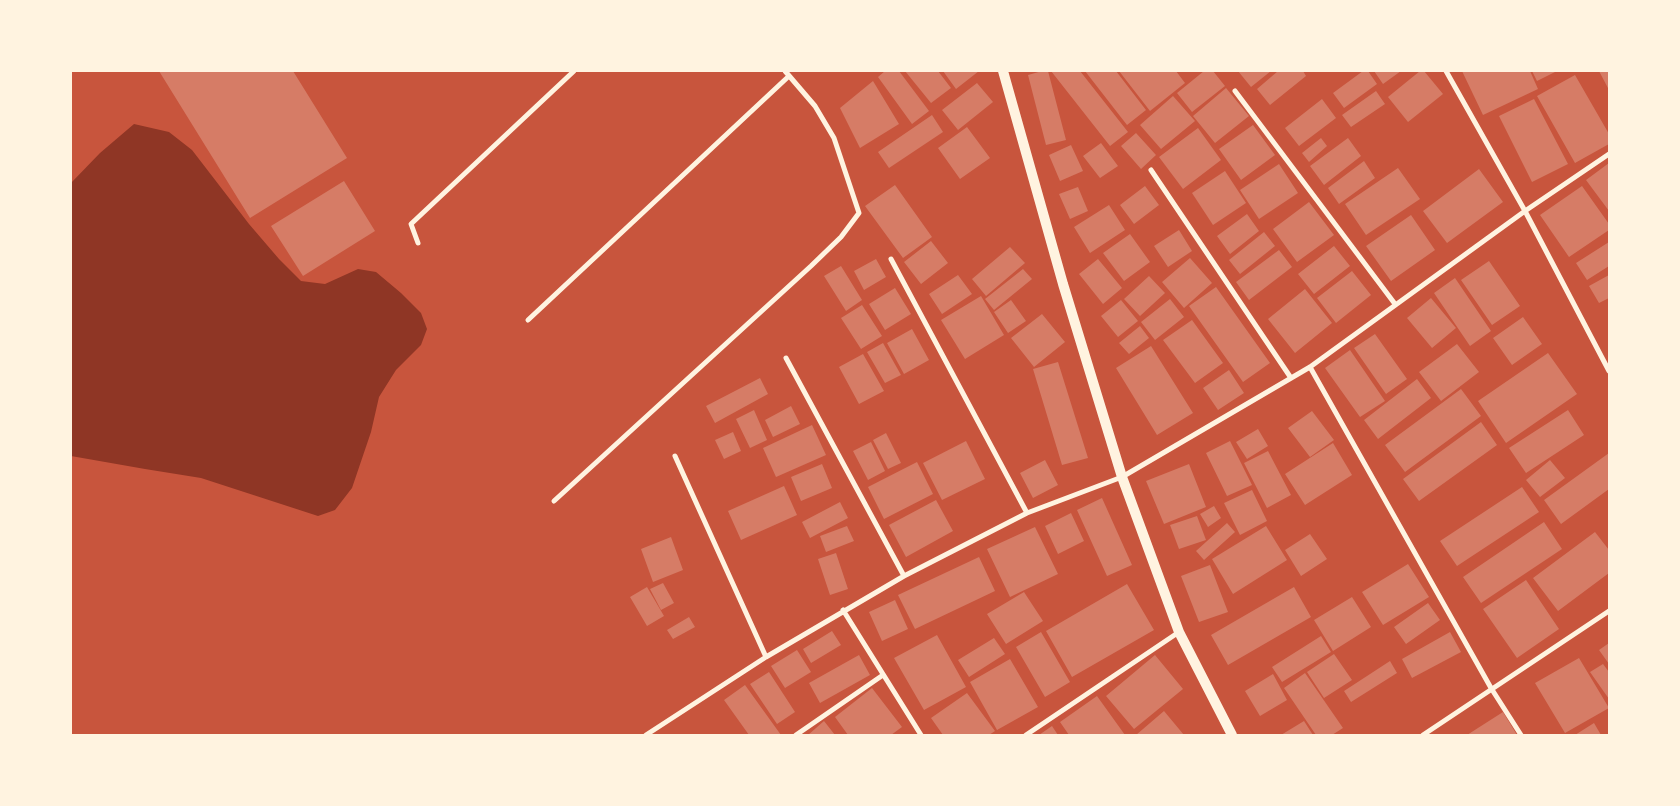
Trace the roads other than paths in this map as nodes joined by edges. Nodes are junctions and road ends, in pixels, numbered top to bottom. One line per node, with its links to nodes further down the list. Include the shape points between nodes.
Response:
1 (574, 71): 10 (street, via 411,224)
2 (785, 71): 5 (street)
3 (1446, 71): 9 (street)
4 (1006, 73): 19 (main road, via 1062,284)
5 (790, 76): 13 (street); 20 (street, via 815,106 834,138 859,213 812,266)
6 (1235, 91): 12 (street)
7 (1609, 154): 9 (street)
8 (1151, 170): 17 (street)
9 (1524, 211): 12 (street); 16 (street)
10 (418, 243)
11 (891, 259): 21 (street)
12 (1395, 304): 15 (street)
13 (528, 320)
14 (786, 358): 22 (street)
15 (1310, 367): 17 (street); 28 (street)
16 (1609, 371)
17 (1291, 378): 19 (street)
18 (675, 456): 26 (street)
19 (1122, 477): 21 (street); 25 (main road)
20 (554, 501)
21 (1027, 513): 22 (street)
22 (904, 576): 23 (street)
23 (844, 610): 26 (street); 27 (street)
24 (1609, 611): 28 (street)
25 (1179, 632): 32 (street); 33 (main road)
26 (766, 657): 29 (street)
27 (883, 675): 30 (street); 31 (street)
28 (1491, 688): 34 (street); 35 (street)
29 (646, 735)
30 (796, 735)
31 (921, 735)
32 (1026, 735)
33 (1232, 735)
34 (1423, 735)
35 (1521, 735)

